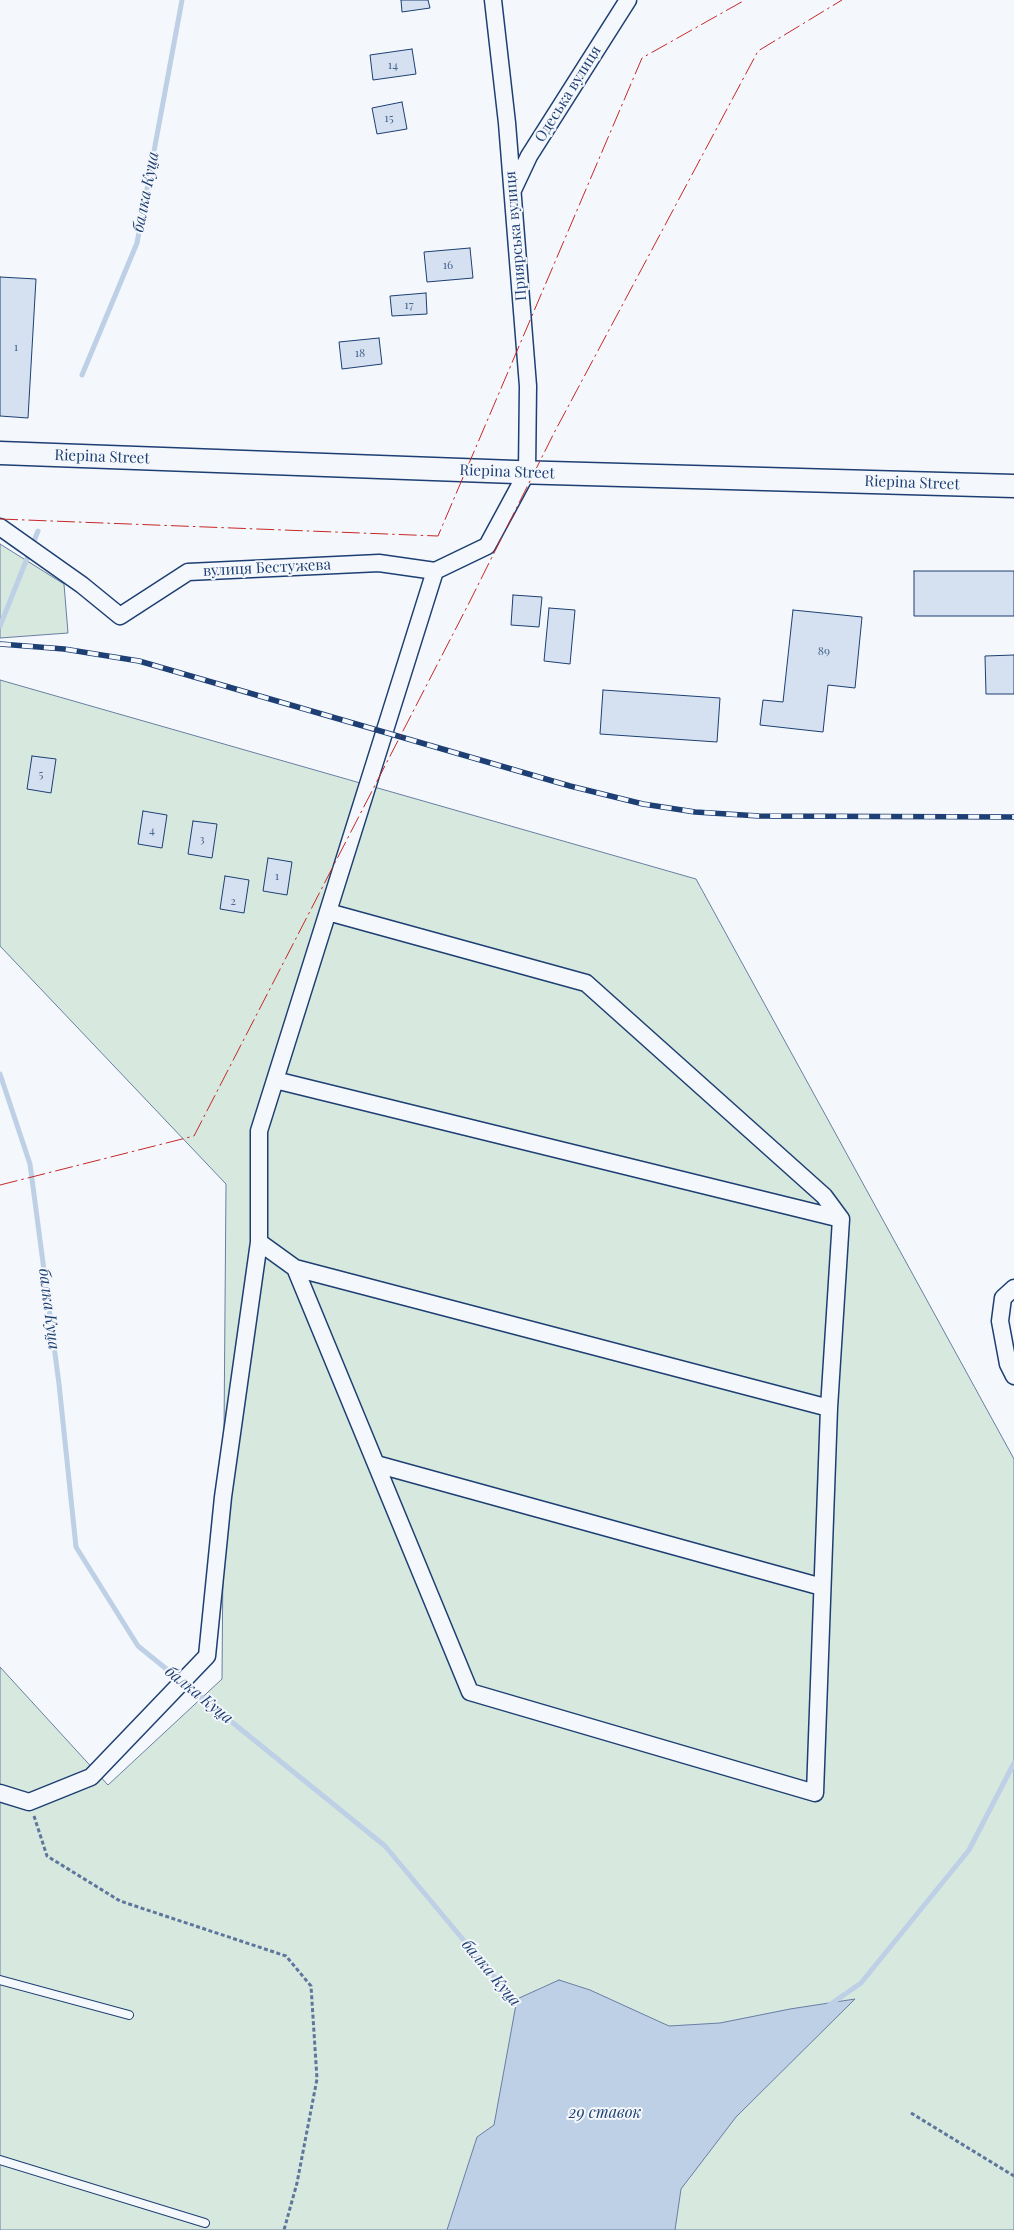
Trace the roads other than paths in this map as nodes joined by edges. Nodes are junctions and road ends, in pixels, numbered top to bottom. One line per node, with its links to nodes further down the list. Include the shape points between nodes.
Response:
1 (492, 0): 3 (street, Приярська вулиця)
2 (628, 0): 3 (street, Одеська вулиця, via 529,156)
3 (513, 192): 5 (street, Приярська вулиця, via 528,386)
4 (0, 453): 5 (street, Riepina Street)
5 (527, 472): 6 (street, Riepina Street); 8 (street, via 487,546)
6 (1014, 486)
7 (0, 527): 8 (street, вулиця Бестужева, via 120,616 188,572 379,562)
8 (436, 571): 9 (street)
9 (328, 912): 10 (street); 11 (street, via 586,984 824,1196)
10 (275, 1080): 11 (street); 12 (street, via 259,1131)
11 (841, 1219): 16 (street)
12 (259, 1242): 13 (street); 19 (street, via 223,1497 207,1656 92,1777 29,1802)
13 (295, 1268): 16 (street); 17 (street)
14 (1014, 1288): 15 (street, via 1003,1298 1000,1320 1008,1364)
15 (1014, 1376)
16 (829, 1408): 18 (street)
17 (376, 1464): 18 (street); 18 (street, via 470,1692 815,1793)
18 (822, 1587)
19 (0, 1793)
20 (0, 1980): 21 (lane)
21 (129, 2015)
22 (0, 2160): 23 (lane)
23 (205, 2223)

